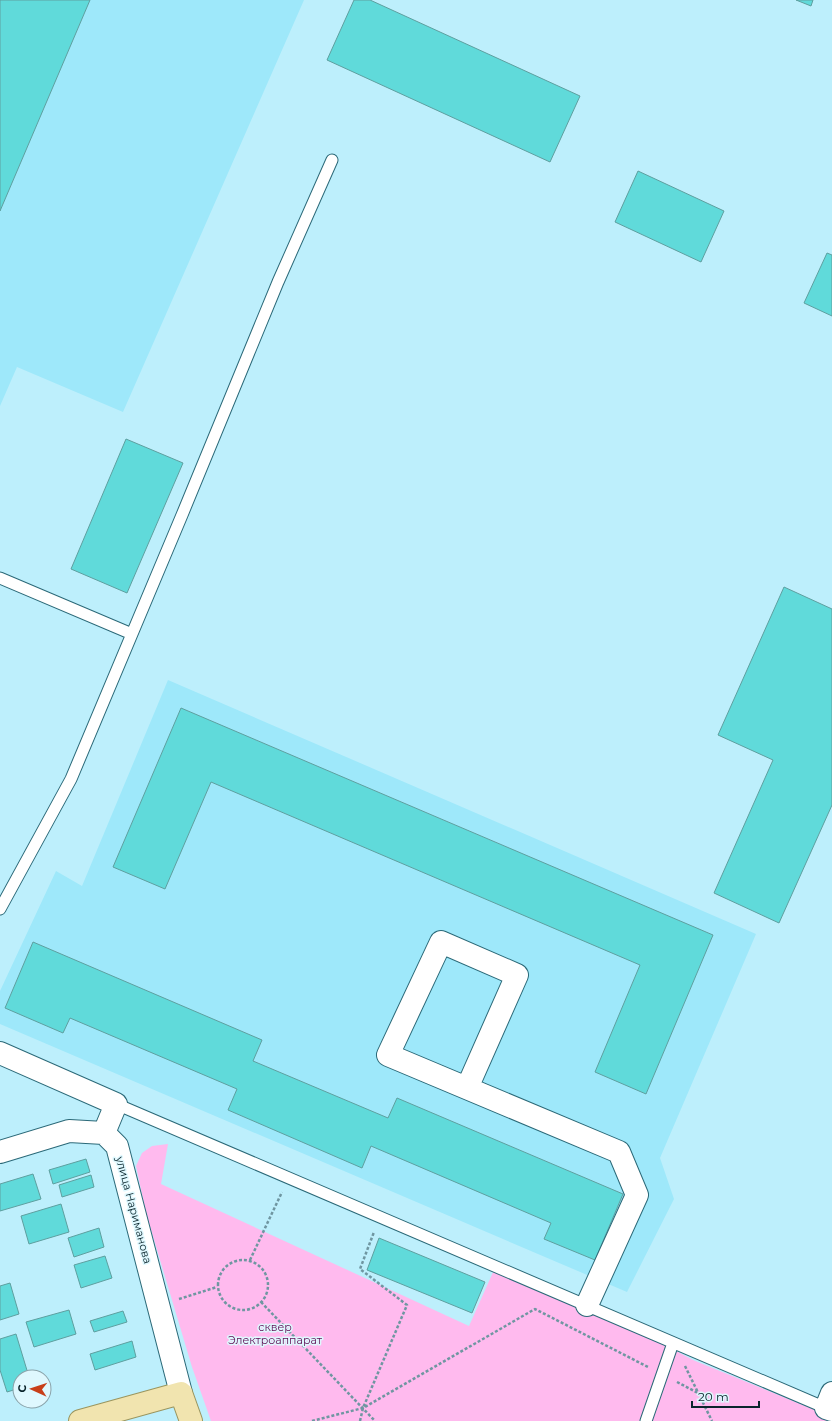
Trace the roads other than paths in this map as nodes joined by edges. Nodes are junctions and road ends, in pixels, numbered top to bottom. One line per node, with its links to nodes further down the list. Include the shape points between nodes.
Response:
1 (332, 160): 3 (lane, via 278,282)
2 (0, 578): 3 (lane)
3 (132, 634): 4 (lane, via 71,779)
4 (0, 909)
5 (0, 1054): 7 (street)
6 (467, 1088): 6 (street, via 388,1055 441,942 517,975); 10 (street, via 619,1152 637,1195)
7 (116, 1104): 8 (street); 10 (lane)
8 (104, 1133): 9 (street, via 69,1131); 12 (street, улица Нариманова, via 117,1146)
9 (0, 1152)
10 (587, 1306): 11 (lane)
11 (673, 1343): 13 (lane); 16 (lane)
12 (181, 1393): 14 (main road); 15 (main road, улица Нариманова)
13 (830, 1404)
14 (80, 1421)
15 (191, 1421)
16 (646, 1421)

